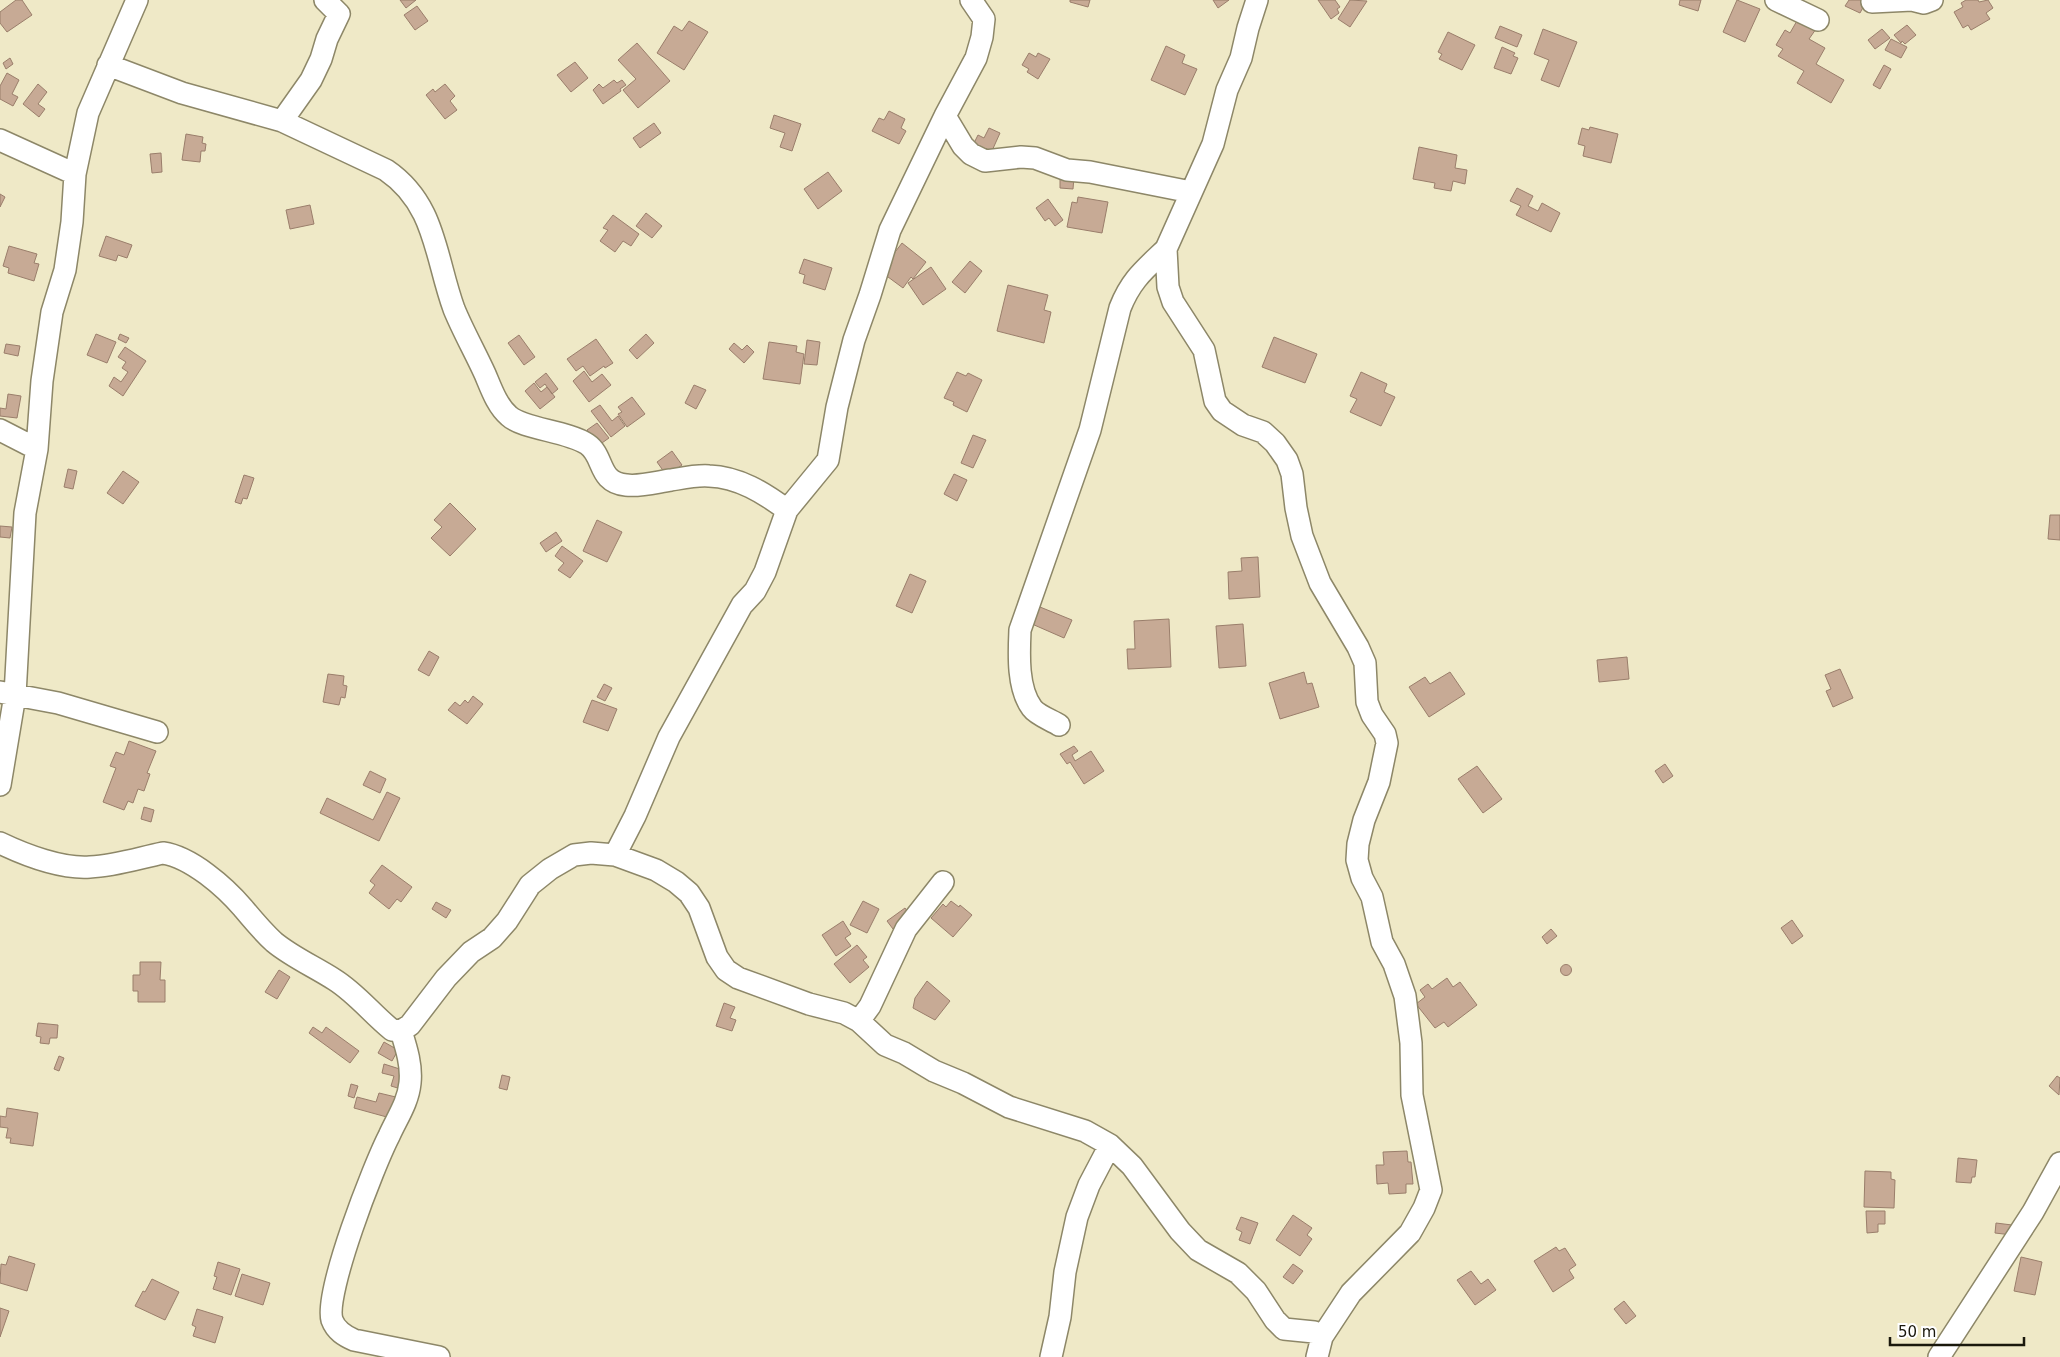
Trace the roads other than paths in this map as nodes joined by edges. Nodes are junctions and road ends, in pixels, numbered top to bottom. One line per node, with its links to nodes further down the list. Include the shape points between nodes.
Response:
1 (137, 0): 9 (street)
2 (325, 0): 11 (street, via 339,14 312,80)
3 (971, 0): 10 (street, via 984,19 982,37 976,58)
4 (1257, 0): 14 (street, via 1213,144)
5 (1776, 0): 8 (street)
6 (1932, 0): 7 (street, via 1924,3 1903,0)
7 (1872, 2)
8 (1818, 20)
9 (108, 65): 11 (street, via 182,93); 13 (street, via 88,113)
10 (945, 116): 14 (street, via 963,146 985,161 1036,158 1067,170); 18 (street, via 890,230 854,340 828,460)
11 (282, 121): 18 (street, via 386,170 399,179 414,197 428,219 454,308 502,409 509,417 587,444 612,481 627,486 709,476 737,481 763,492)
12 (1, 143): 13 (street)
13 (74, 174): 17 (street, via 72,222 65,270 52,312)
14 (1191, 192): 15 (street)
15 (1166, 249): 20 (street, via 1127,290 1120,308 1090,430 1020,630 1018,662 1024,689 1032,708); 30 (street, via 1168,287 1173,302 1204,350 1215,401 1222,411 1243,425 1263,432 1287,460 1302,536 1320,583 1365,663 1366,702 1387,743 1379,782 1360,836 1357,860 1372,897 1382,942 1405,996 1411,1043 1412,1095 1431,1190 1410,1233 1351,1293)
16 (0, 430): 17 (street)
17 (37, 449): 19 (street, via 25,513)
18 (787, 510): 24 (street, via 765,572 755,591 742,605 669,737)
19 (8, 693): 21 (street, via 58,703); 22 (street)
20 (1059, 725)
21 (157, 732)
22 (0, 784)
23 (0, 843): 27 (street, via 22,854 88,868 163,853 176,855 199,868 234,898 275,943 335,979 358,996 392,1030)
24 (615, 855): 26 (street, via 656,870 689,893 699,908 717,957 726,970 738,978 808,1004 844,1013); 27 (street, via 574,855 530,885 492,938 471,952 452,971 410,1025)
25 (943, 882): 26 (street, via 906,929 874,1000)
26 (859, 1021): 28 (street, via 885,1045 934,1071 963,1082 1009,1107 1085,1131)
27 (401, 1031): 31 (street, via 410,1083 403,1110 362,1199 338,1275 331,1314 342,1334 354,1340)
28 (1110, 1146): 30 (street, via 1132,1166 1198,1250 1238,1273 1284,1329 1314,1332); 32 (street, via 1089,1185 1077,1217)
29 (2060, 1162): 33 (street, via 2033,1212)
30 (1319, 1347)
31 (440, 1357)
32 (1051, 1357)
33 (1939, 1357)

